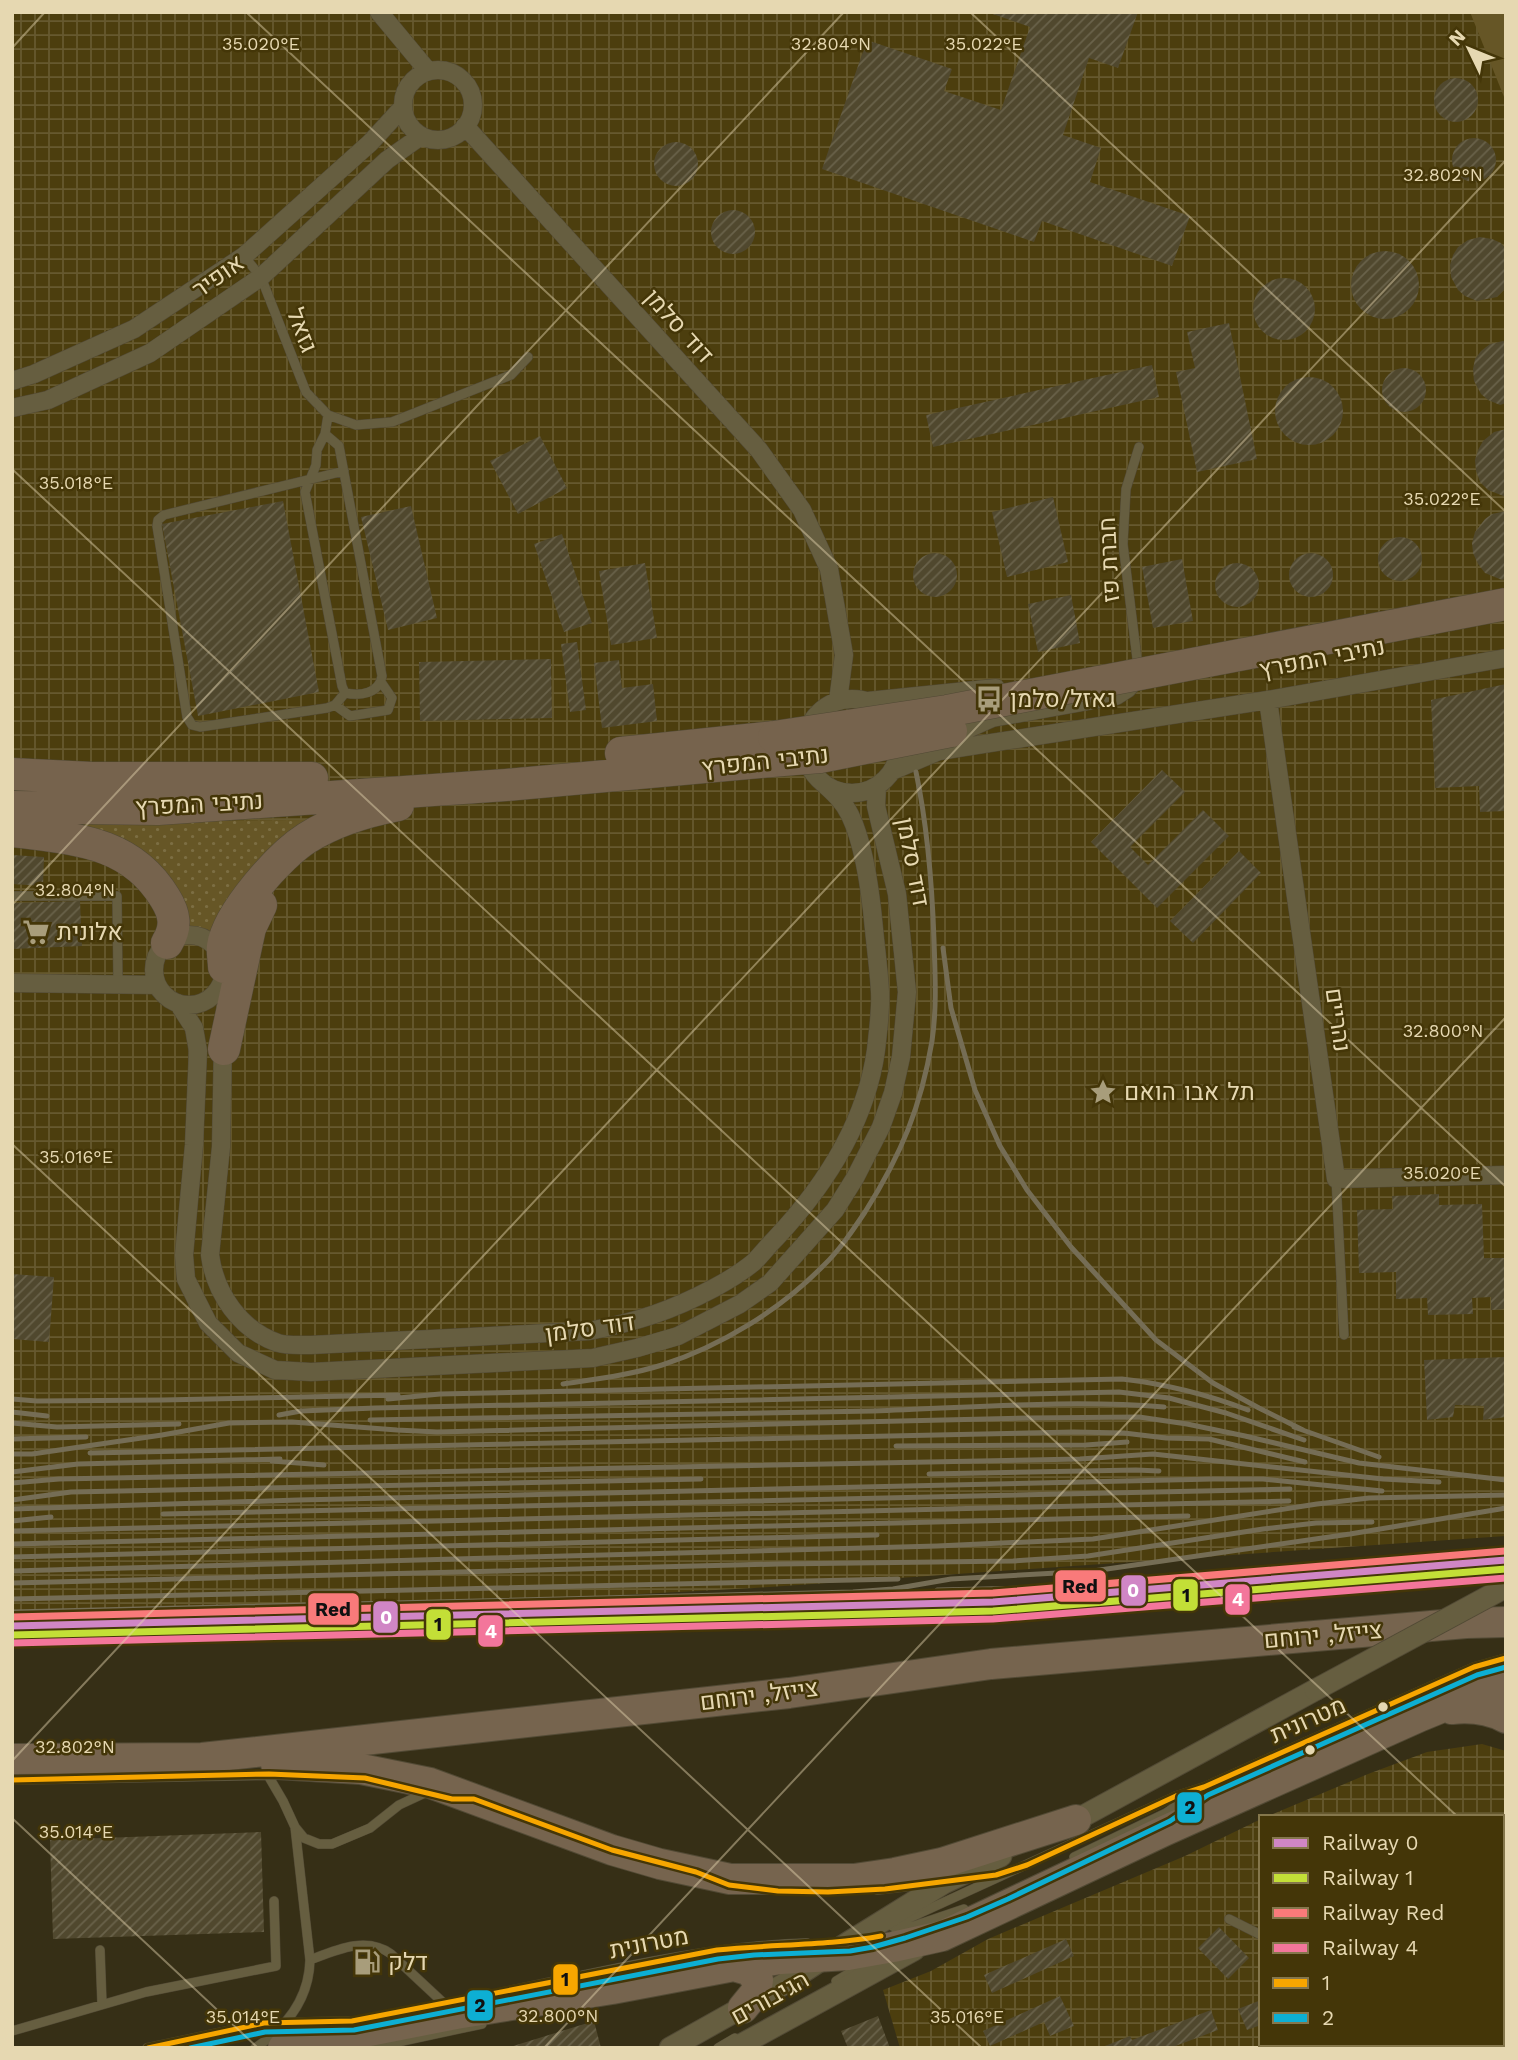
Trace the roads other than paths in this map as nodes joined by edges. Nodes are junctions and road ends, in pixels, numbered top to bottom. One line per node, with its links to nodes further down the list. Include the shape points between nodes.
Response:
1 (379, 12): 2 (street)
2 (428, 71): 3 (street, via 409,85); 4 (street, via 449,72 466,85 472,106)
3 (403, 107): 5 (street, via 405,119); 6 (street, אופיר, via 370,143)
4 (465, 126): 5 (street, via 449,138); 23 (street, דוד סלמן, via 759,450 802,510 829,569 844,655)
5 (421, 136): 7 (street, אופיר, via 387,160)
6 (244, 256): 7 (lane, גזאל); 9 (street, אופיר, via 134,329)
7 (261, 276): 10 (street, אופיר, via 150,353 48,400); 11 (lane, גזאל, via 306,392)
8 (528, 356): 11 (lane, via 511,375 392,422 356,425)
9 (12, 381)
10 (12, 408)
11 (328, 415): 12 (lane)
12 (325, 434): 14 (lane, via 339,446); 15 (lane)
13 (1139, 447): 19 (lane, חברת פז, via 1126,489 1123,544)
14 (344, 471): 15 (lane); 20 (lane)
15 (310, 479): 21 (lane, via 304,492); 25 (lane, via 164,515 157,526 187,717 192,725)
16 (1506, 602): 19 (street); 26 (highway, נתיבי המפרץ, bridge, via 947,711)
17 (1506, 622): 26 (highway, נתיבי המפרץ, bridge, via 820,757)
18 (1506, 658): 22 (street)
19 (1139, 673): 24 (street); 27 (street, via 1133,684 1116,696 992,718 963,731)
20 (381, 682): 21 (lane, via 363,694); 25 (lane, via 392,698 388,710 350,716)
21 (345, 693): 25 (lane)
22 (1268, 700): 27 (street); 45 (street, נהריים)
23 (838, 701): 24 (street); 30 (street, via 814,717 807,730 807,759)
24 (868, 701): 28 (street, via 881,708 897,730 898,758)
25 (335, 705)
26 (779, 749): 29 (highway, נתיבי המפרץ, via 332,778 92,778); 31 (highway, נתיבי המפרץ)
27 (939, 751): 28 (street)
28 (892, 771): 32 (street)
29 (12, 772)
30 (823, 783): 32 (street, via 849,793); 43 (street, דוד סלמן, via 849,813 871,898 880,993 868,1086 832,1165 783,1230 753,1263 668,1311 589,1331 311,1345 280,1344 254,1331 230,1307 212,1272 210,1255 221,1147)
31 (506, 785): 33 (highway, נתיבי המפרץ, via 158,809); 34 (highway, via 388,807)
32 (877, 786): 42 (street, דוד סלמן, via 876,806 897,894 907,992 901,1057 881,1127 835,1210 771,1283 678,1336 593,1358 311,1372 275,1370 238,1353 208,1323 186,1279 198,1051 194,1028)
33 (12, 807)
34 (334, 823): 38 (highway, via 306,838 256,886 237,912 223,944); 43 (highway, via 298,853 269,889 250,928)
35 (12, 831): 37 (highway, via 101,845 138,865 174,914 174,931)
36 (12, 896): 40 (lane, via 117,895)
37 (167, 943): 38 (street, via 187,935 208,940 222,957); 41 (street, via 155,962)
38 (223, 974): 42 (street, via 210,998 189,1005); 43 (street, דוד סלמן, via 219,997)
39 (12, 982): 40 (street)
40 (118, 984): 41 (street)
41 (157, 985): 42 (street)
42 (178, 1003)
43 (224, 1049)
44 (1506, 1175): 45 (street)
45 (1336, 1179): 46 (lane)
46 (1344, 1335)
47 (1506, 1587): 60 (street, הגיבורים, bridge)
48 (1506, 1622): 53 (highway, צייזל, ירוחם, via 991,1664 789,1693)
49 (1506, 1658): 57 (lane, מטרונית, via 1474,1667)
50 (1506, 1687): 51 (highway)
51 (1421, 1716): 52 (highway, via 1475,1709); 69 (highway)
52 (1506, 1718)
53 (202, 1758): 54 (highway, צייזל, ירוחם); 55 (highway)
54 (12, 1759)
55 (264, 1769): 56 (lane); 58 (lane, via 365,1778); 59 (highway, via 361,1769 430,1783); 61 (lane)
56 (12, 1780)
57 (1204, 1787): 62 (lane, מטרונית); 66 (lane, מטרונית, via 1166,1813)
58 (427, 1792): 59 (lane); 61 (lane, via 370,1828 332,1844 311,1842)
59 (474, 1800): 63 (highway, via 612,1850)
60 (1076, 1820): 63 (highway, via 942,1863 853,1879 730,1879); 64 (street, הגיבורים)
61 (295, 1827): 72 (lane)
62 (1027, 1865): 64 (lane, מטרונית); 70 (lane, מטרונית, via 910,1917)
63 (696, 1872): 64 (lane, מטרונית, via 729,1885 778,1891 874,1890)
64 (944, 1883): 70 (street, הגיבורים)
65 (274, 1901): 75 (lane, via 276,1966)
66 (964, 1909): 70 (lane, מטרונית); 70 (lane, מטרונית)
67 (1229, 1919): 68 (lane)
68 (1259, 1933)
69 (942, 1936): 70 (highway); 89 (street, הגיבורים)
70 (858, 1948): 73 (highway); 77 (lane, מטרונית, via 753,1945 707,1951); 78 (street, הגיבורים); 88 (lane, מטרונית)
71 (100, 1950): 75 (lane)
72 (310, 1960): 77 (lane, via 337,1949 381,1947); 81 (lane, via 306,1989 293,2013)
73 (734, 1966): 74 (highway); 78 (highway, via 748,1970 758,1980)
74 (612, 1989): 76 (lane); 77 (highway)
75 (102, 2004): 80 (lane)
76 (562, 2008)
77 (450, 2009): 81 (highway)
78 (741, 2015): 86 (street, הגיבורים)
79 (498, 2021): 85 (lane)
80 (12, 2031)
81 (301, 2040): 83 (lane, via 249,2026); 84 (lane, via 271,2037)
82 (704, 2041): 87 (lane)
83 (147, 2048)
84 (256, 2048)
85 (370, 2048)
86 (670, 2048)
87 (691, 2048)
88 (718, 2048)
89 (735, 2048)

